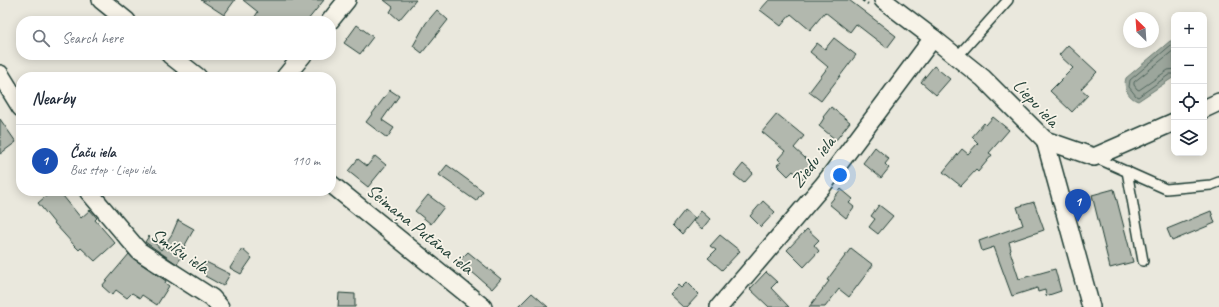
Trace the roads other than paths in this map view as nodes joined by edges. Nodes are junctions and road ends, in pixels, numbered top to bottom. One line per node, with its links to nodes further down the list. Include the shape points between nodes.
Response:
1 (101, 0): 5 (street)
2 (347, 0): 6 (street)
3 (883, 0): 7 (street, Liepu iela)
4 (1008, 0): 8 (lane)
5 (121, 16)
6 (334, 16)
7 (933, 38): 8 (street, Liepu iela); 27 (street, Ziedu iela, via 824,184)
8 (957, 58): 18 (street, Liepu iela, via 982,78)
9 (176, 60): 11 (street)
10 (299, 60): 12 (street)
11 (192, 72)
12 (289, 72)
13 (0, 74): 14 (street)
14 (16, 100)
15 (1219, 102): 16 (street)
16 (1207, 108)
17 (1171, 123): 19 (street)
18 (1045, 140): 19 (street); 28 (street, Liepu iela)
19 (1094, 157): 20 (lane)
20 (1127, 171): 21 (lane, via 1166,189); 24 (lane)
21 (1219, 182)
22 (336, 188): 26 (street, Seimaņa Putāna iela)
23 (92, 196): 25 (street, Smilšu iela, via 139,251 212,298)
24 (1143, 261)
25 (220, 307)
26 (483, 307)
27 (719, 307)
28 (1090, 307)

